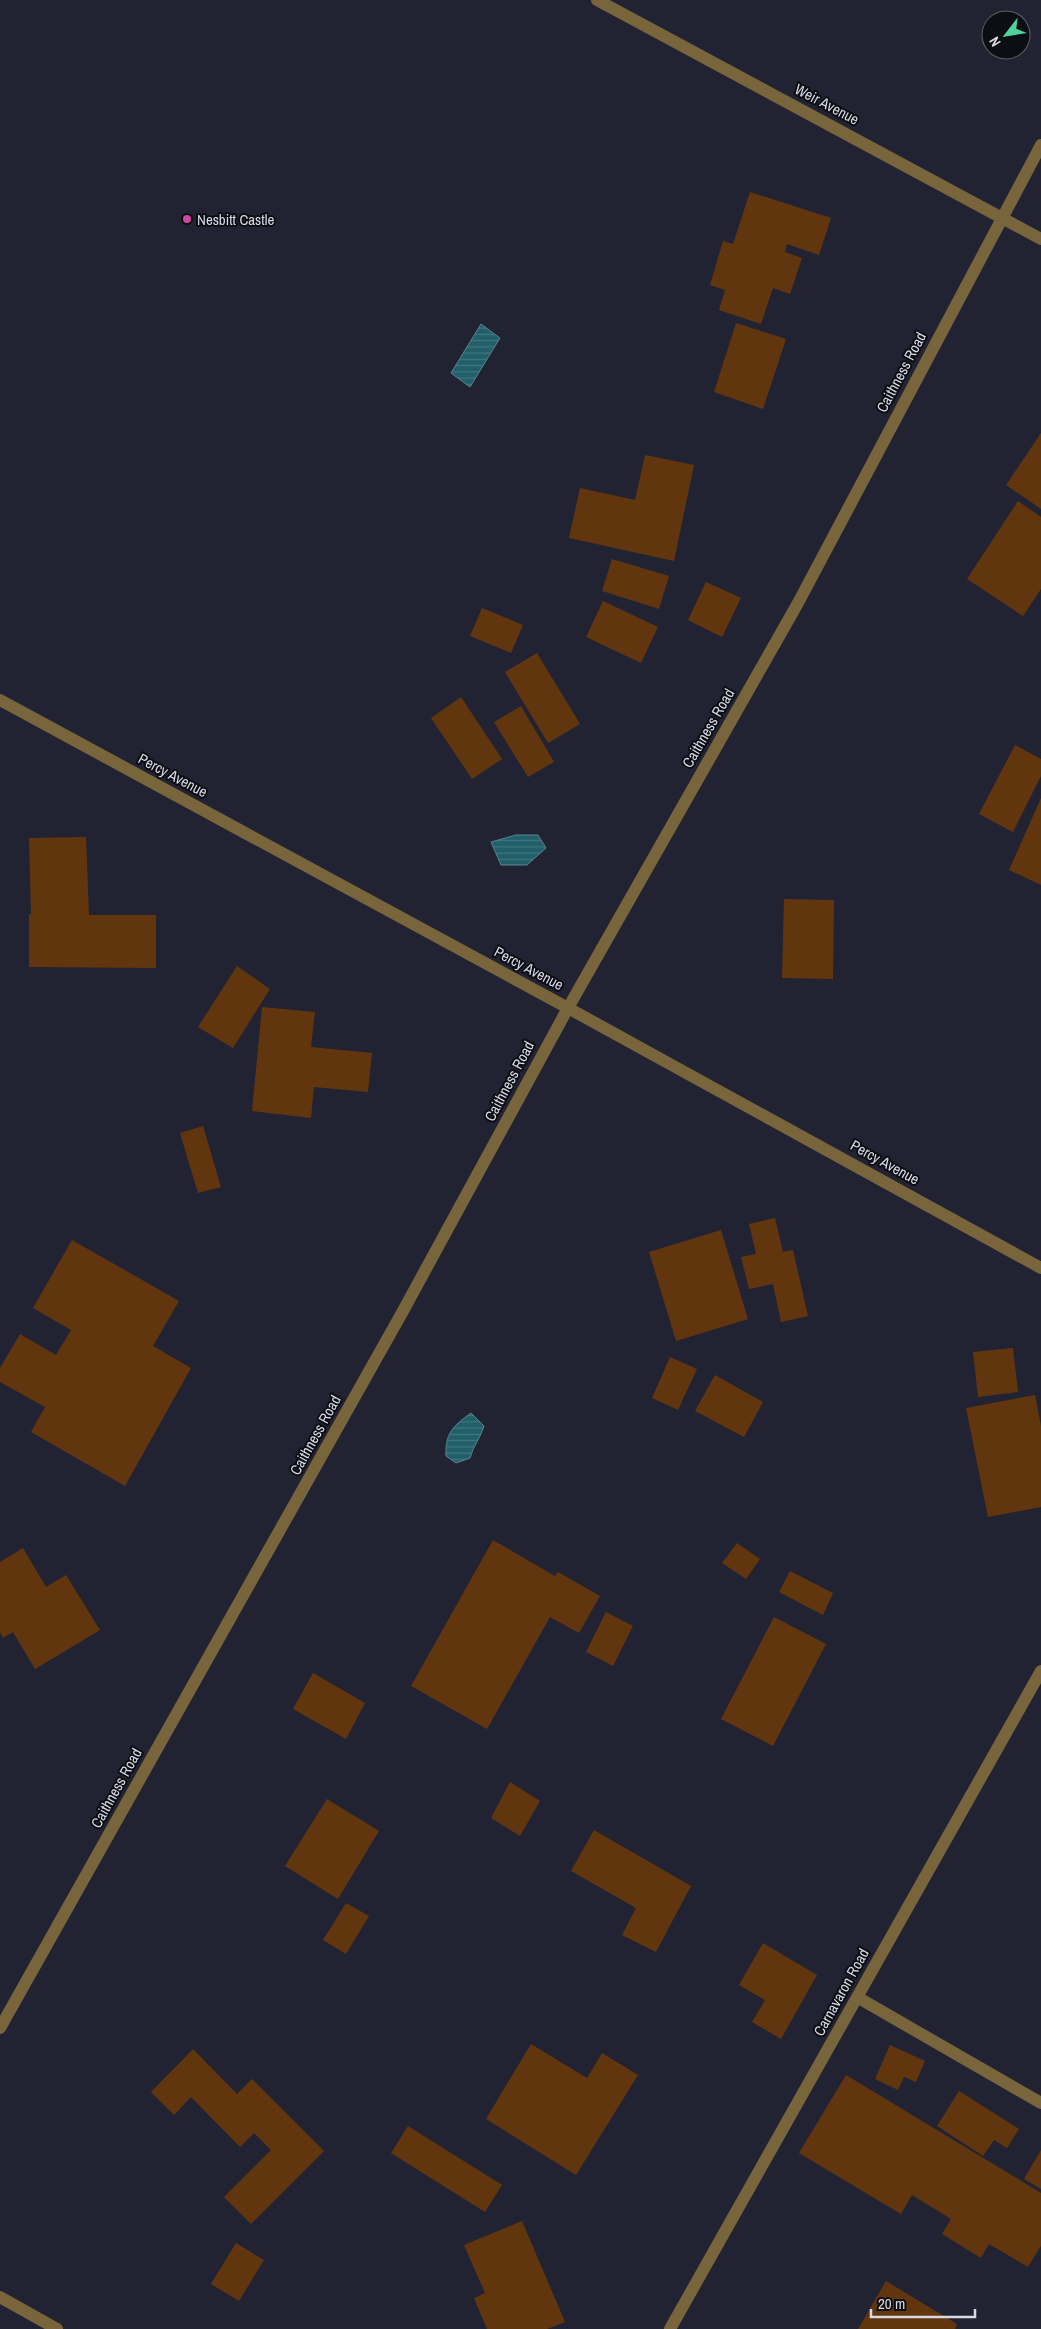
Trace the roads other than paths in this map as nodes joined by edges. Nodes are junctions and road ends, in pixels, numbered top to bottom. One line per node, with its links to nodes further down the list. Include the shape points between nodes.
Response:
1 (597, 0): 3 (street, Weir Avenue)
2 (1041, 145): 3 (street, Caithness Road)
3 (1002, 216): 4 (street, Weir Avenue); 6 (street, Caithness Road, via 798,603)
4 (1041, 238)
5 (0, 700): 6 (street, Percy Avenue)
6 (568, 1008): 7 (street, Percy Avenue); 10 (street, Caithness Road, via 403,1311)
7 (1041, 1268)
8 (1041, 1672): 9 (street, Carnavaron Road)
9 (857, 1997): 11 (street); 14 (street, Carnavaron Road)
10 (0, 2028)
11 (1041, 2102)
12 (0, 2297): 13 (street)
13 (57, 2329)
14 (670, 2329)

